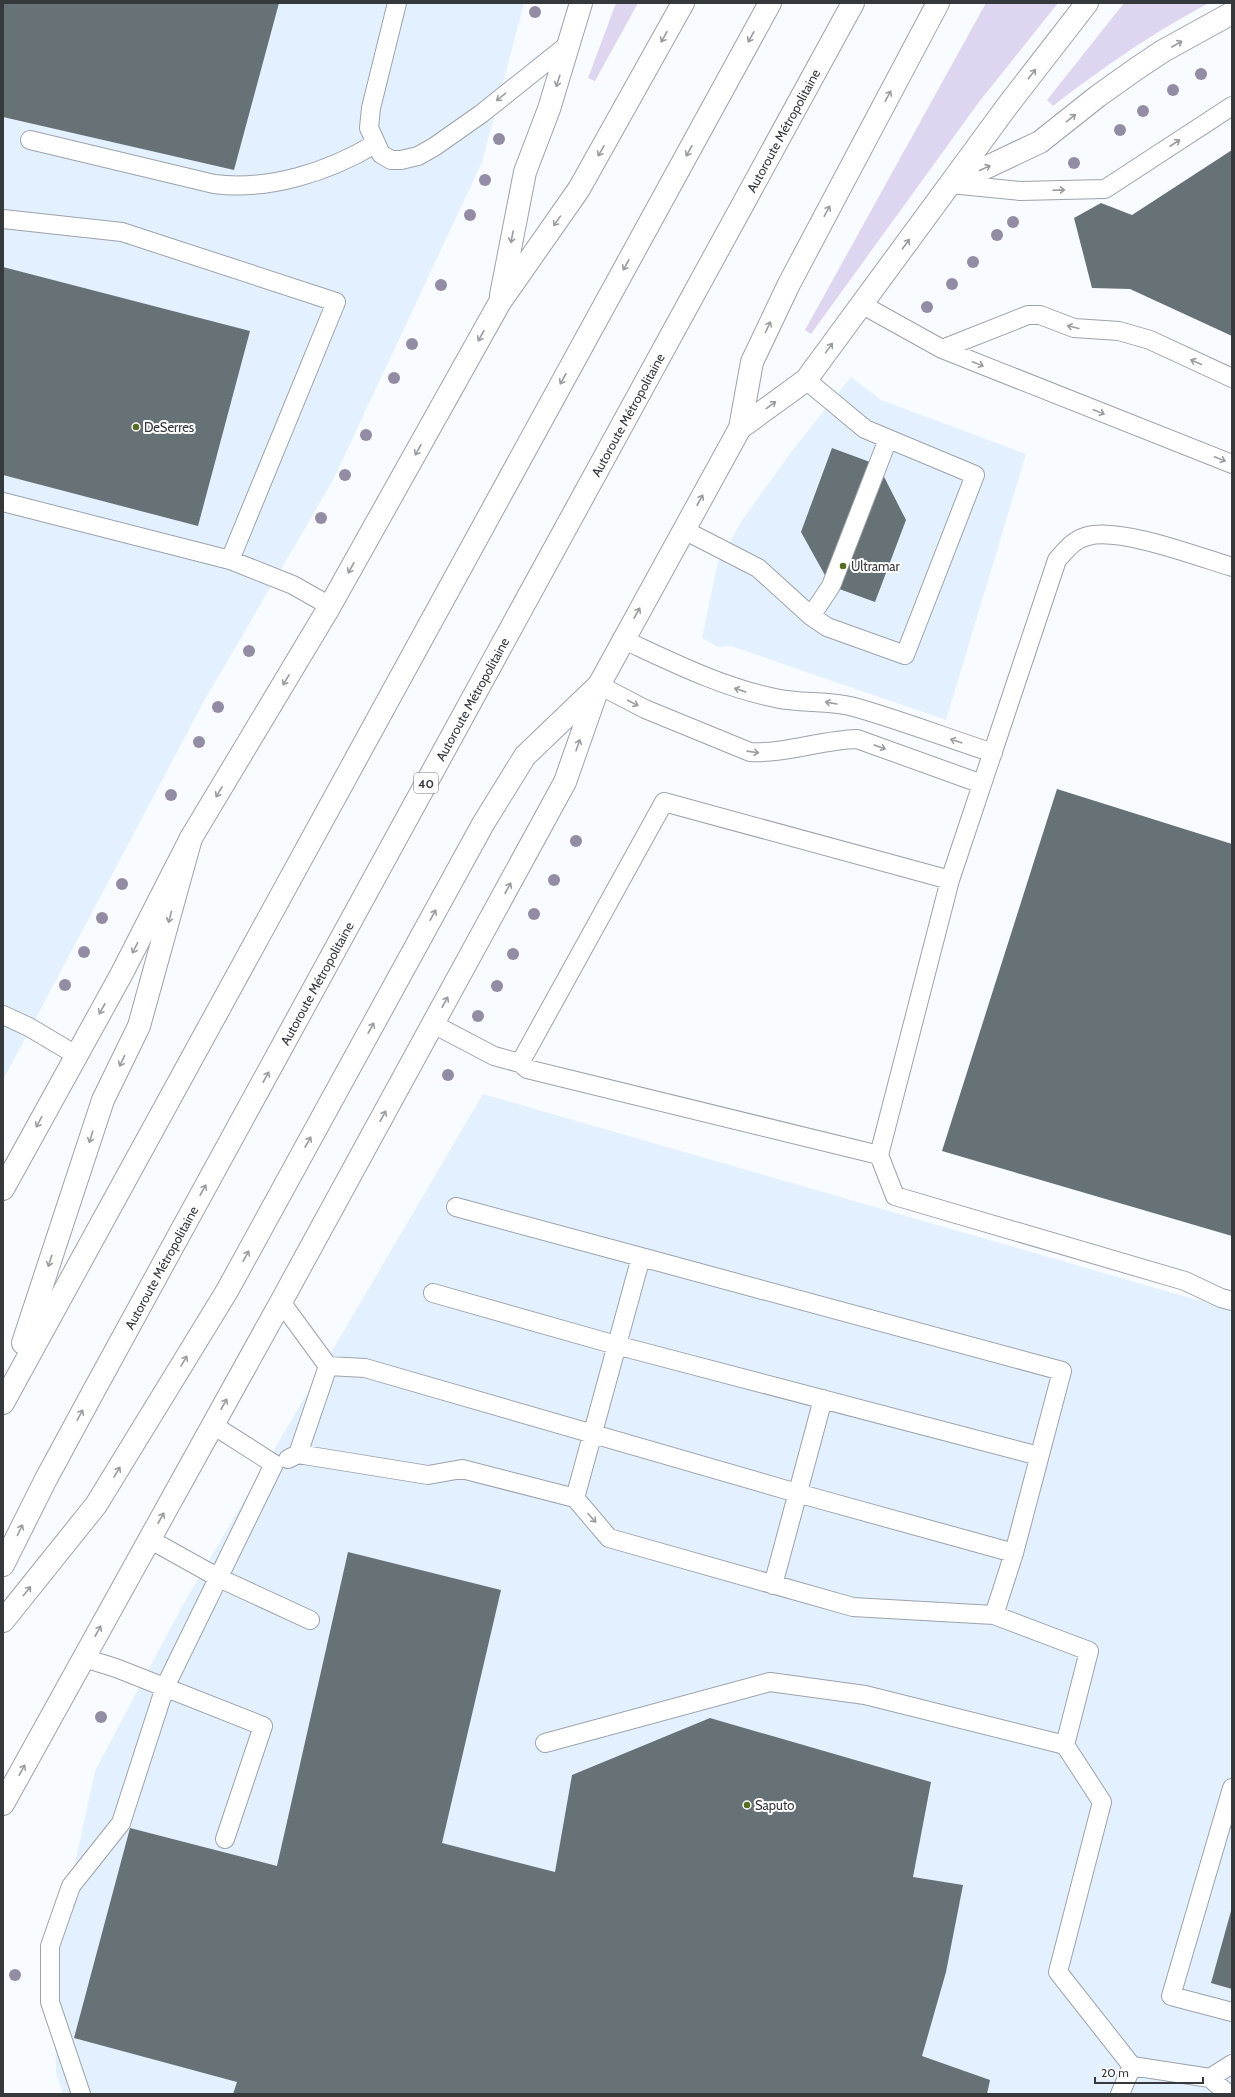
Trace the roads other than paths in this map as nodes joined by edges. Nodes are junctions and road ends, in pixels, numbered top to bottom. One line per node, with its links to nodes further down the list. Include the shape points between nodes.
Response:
1 (397, 3): 12 (lane, via 371,108 369,128)
2 (581, 3): 9 (main road)
3 (683, 3): 15 (main road, one-way to 15, via 579,189)
4 (770, 3): 49 (main road, one-way to 49)
5 (853, 3): 59 (main road, Autoroute Métropolitaine / 40, one-way to 5, via 92,1394)
6 (938, 3): 20 (main road, one-way to 6, via 752,362 789,284)
7 (1087, 3): 13 (main road, one-way to 7)
8 (1232, 13): 13 (main road, one-way to 8, via 1040,142 1136,69)
9 (570, 43): 12 (lane, one-way to 12, via 481,114 418,156 391,160 381,154); 15 (main road, one-way to 15, via 525,172)
10 (1232, 106): 13 (lane, one-way to 10, via 1020,191 1106,189)
11 (30, 140): 12 (lane, via 214,184 235,186 322,170)
12 (376, 144)
13 (950, 184): 16 (main road, one-way to 13)
14 (3, 219): 25 (lane, via 122,232 336,302)
15 (500, 302): 27 (main road, one-way to 27)
16 (861, 304): 17 (lane); 19 (main road, one-way to 16)
17 (942, 349): 18 (lane, one-way to 17, via 1150,340 1119,331 1074,328 1040,315 1028,315); 22 (lane, one-way to 22)
18 (1232, 378)
19 (806, 380): 20 (main road, one-way to 19); 21 (lane, via 855,422)
20 (740, 428): 24 (main road, one-way to 20)
21 (888, 439): 28 (lane, via 831,586); 28 (lane, via 975,474 905,655 827,627)
22 (1232, 464)
23 (3, 502): 25 (lane)
24 (684, 530): 28 (lane, via 758,568); 29 (main road, one-way to 24)
25 (230, 560): 27 (lane, via 293,585)
26 (1232, 567): 31 (lane, via 1159,544 1102,534 1087,536 1070,545 1057,560)
27 (330, 606): 33 (main road, one-way to 33)
28 (811, 616)
29 (622, 639): 30 (main road); 31 (lane, one-way to 29, via 853,707 778,699 743,691)
30 (599, 684): 32 (lane, one-way to 32, via 645,709 750,752 764,753 857,738); 36 (main road, one-way to 30, via 565,782); 64 (main road, one-way to 30, via 96,1505 227,1291 483,824 525,756)
31 (993, 753): 32 (lane)
32 (982, 784): 34 (lane)
33 (191, 838): 37 (main road, one-way to 37, via 121,975); 49 (main road, one-way to 49, via 139,1026 103,1100)
34 (950, 880): 38 (lane, via 664,802); 39 (lane)
35 (3, 1015): 37 (lane)
36 (433, 1024): 38 (lane, via 494,1056); 45 (main road, one-way to 36)
37 (76, 1055): 40 (main road, one-way to 40)
38 (520, 1063): 39 (lane, via 527,1069)
39 (879, 1155): 44 (lane, via 895,1196 1185,1281)
40 (3, 1189)
41 (456, 1207): 42 (lane)
42 (641, 1257): 46 (lane); 53 (lane, via 1062,1371)
43 (433, 1293): 46 (lane)
44 (1232, 1301)
45 (281, 1302): 47 (lane); 50 (main road, one-way to 45)
46 (616, 1345): 48 (lane); 51 (lane)
47 (328, 1366): 51 (lane, via 365,1368); 52 (lane)
48 (823, 1399): 53 (lane); 55 (lane)
49 (4, 1401)
50 (213, 1425): 54 (lane); 57 (main road, one-way to 50)
51 (592, 1434): 55 (lane); 56 (lane)
52 (298, 1454): 54 (lane); 56 (lane, via 428,1475 462,1469)
53 (1039, 1456): 58 (lane)
54 (274, 1464): 60 (lane)
55 (797, 1493): 58 (lane); 61 (lane)
56 (575, 1498): 61 (lane, one-way to 61, via 609,1538)
57 (149, 1539): 60 (lane); 65 (main road, one-way to 57)
58 (1014, 1553): 62 (lane)
59 (3, 1565)
60 (219, 1578): 63 (lane); 66 (lane)
61 (773, 1585): 62 (lane, via 853,1607)
62 (994, 1615): 68 (lane, via 1089,1651)
63 (310, 1620)
64 (3, 1621)
65 (84, 1658): 66 (lane); 70 (main road, one-way to 65)
66 (165, 1687): 71 (lane, via 263,1726); 76 (lane, via 121,1823 71,1886 50,1946 50,2002)
67 (545, 1742): 68 (lane, via 770,1682 865,1695)
68 (1065, 1745): 74 (lane, via 1102,1802 1058,1972)
69 (1232, 1788): 72 (lane, via 1171,1996)
70 (3, 1804)
71 (225, 1839)
72 (1232, 2012)
73 (1232, 2064): 75 (lane)
74 (1132, 2066): 75 (lane); 77 (lane)
75 (1210, 2078): 78 (lane)
76 (81, 2094)
77 (1120, 2094)
78 (1228, 2094)

